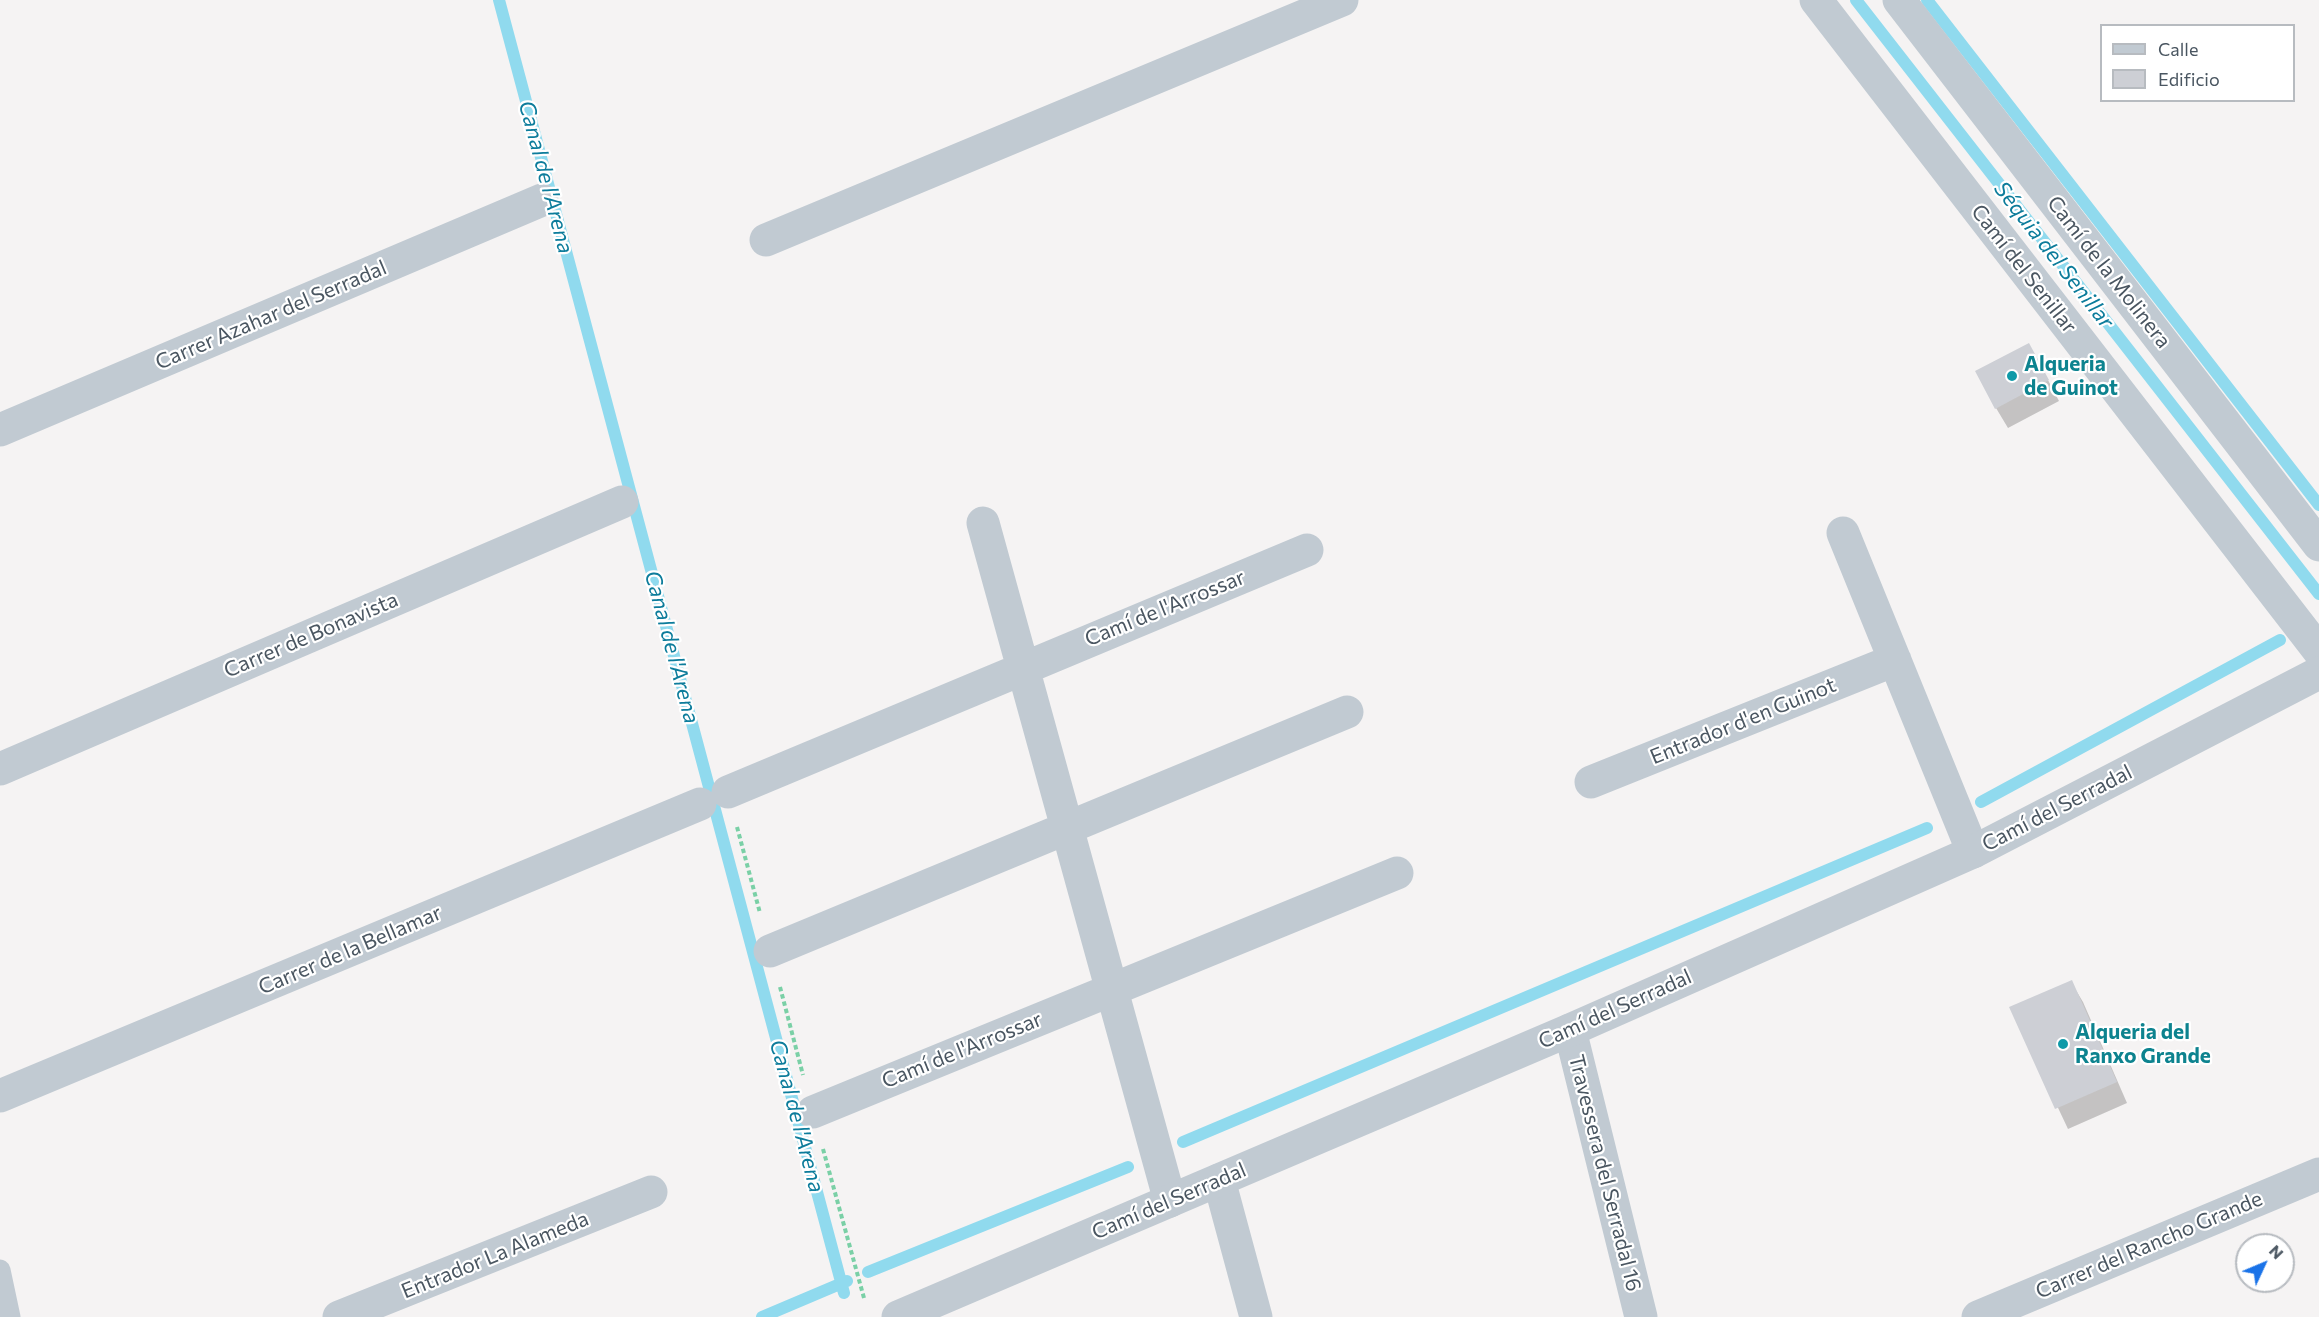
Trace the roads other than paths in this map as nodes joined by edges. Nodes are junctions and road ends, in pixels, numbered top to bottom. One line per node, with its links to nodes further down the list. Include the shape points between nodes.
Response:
1 (1342, 0): 5 (street)
2 (1816, 0): 12 (street, Camí del Senillar)
3 (1899, 0): 10 (street, Camí de la Molinera)
4 (542, 200): 6 (street, Carrer Azahar del Serradal)
5 (766, 240)
6 (0, 430)
7 (622, 502): 17 (street, Carrer de Bonavista)
8 (983, 523): 14 (street)
9 (1844, 533): 13 (street)
10 (2319, 544)
11 (1307, 550): 14 (street, Camí de l'Arrossar)
12 (2319, 651)
13 (1895, 660): 18 (street, Entrador d'en Guinot); 21 (street)
14 (1023, 667): 19 (street, Camí de l'Arrossar); 20 (street)
15 (2319, 673): 21 (street, Camí del Serradal)
16 (1347, 712): 20 (street)
17 (0, 769)
18 (1591, 782)
19 (714, 798): 26 (street, Carrer de la Bellamar)
20 (1067, 828): 23 (street); 24 (street)
21 (1973, 852): 25 (street, Camí del Serradal)
22 (1397, 873): 24 (street, Camí de l'Arrossar)
23 (770, 951)
24 (1112, 988): 27 (street, Camí de l'Arrossar); 31 (street)
25 (1570, 1030): 29 (street, Camí del Serradal); 37 (street, Travessera del Serradal 16)
26 (0, 1096)
27 (813, 1112)
28 (2319, 1174): 38 (street, Carrer del Rancho Grande)
29 (1219, 1180): 31 (street, Camí del Serradal); 36 (street)
30 (651, 1192): 34 (street, Entrador La Alameda)
31 (1170, 1201): 35 (street, Camí del Serradal)
32 (0, 1270): 33 (lane)
33 (10, 1317)
34 (339, 1317)
35 (898, 1317)
36 (1256, 1317)
37 (1641, 1317)
38 (1978, 1317)

